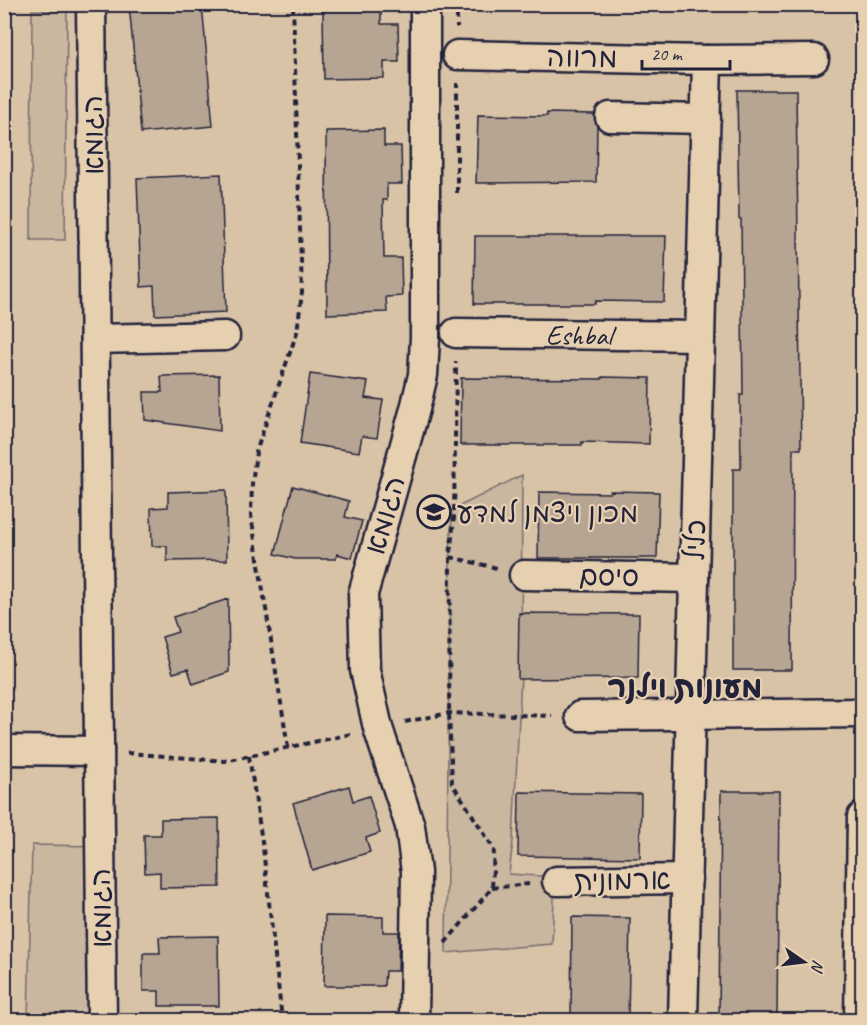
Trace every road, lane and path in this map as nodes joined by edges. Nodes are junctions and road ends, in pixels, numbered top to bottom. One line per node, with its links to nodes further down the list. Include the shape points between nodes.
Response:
1 (91, 4): 14 (street, הגומא)
2 (293, 4): 23 (path, via 302,293 297,332 256,452 251,515)
3 (424, 4): 22 (street, הגומא, via 423,375 363,594 365,670)
4 (457, 4): 5 (path)
5 (457, 55): 7 (street, מרווה); 10 (path)
6 (814, 59): 7 (street, מרווה)
7 (707, 60): 9 (street, כליל)
8 (610, 117): 9 (street)
9 (706, 119): 13 (street, כליל)
10 (457, 194)
11 (456, 333): 13 (street, Eshbal); 15 (path)
12 (225, 336): 14 (street)
13 (700, 336): 17 (street, כליל)
14 (95, 339): 25 (street, הגומא)
15 (450, 557): 16 (path); 18 (path)
16 (524, 575): 17 (street, סיסם)
17 (694, 578): 20 (street, כליל)
18 (449, 713): 21 (path); 22 (path); 30 (path, via 452,783 494,849)
19 (862, 713): 20 (street)
20 (690, 714): 21 (street); 28 (street, כליל)
21 (580, 716)
22 (378, 728): 23 (path); 35 (street, הגומא, via 410,826 416,872)
23 (288, 747): 26 (path)
24 (4, 750): 25 (street)
25 (99, 751): 26 (path, via 225,761); 33 (street, הגומא)
26 (249, 756): 34 (path)
27 (862, 817): 31 (street)
28 (687, 879): 29 (street, ארמונית); 36 (street, כליל)
29 (557, 881): 30 (path)
30 (492, 888): 32 (path)
31 (862, 910): 37 (street)
32 (442, 952)
33 (102, 1020)
34 (282, 1020)
35 (414, 1020)
36 (683, 1020)
37 (859, 1020)

